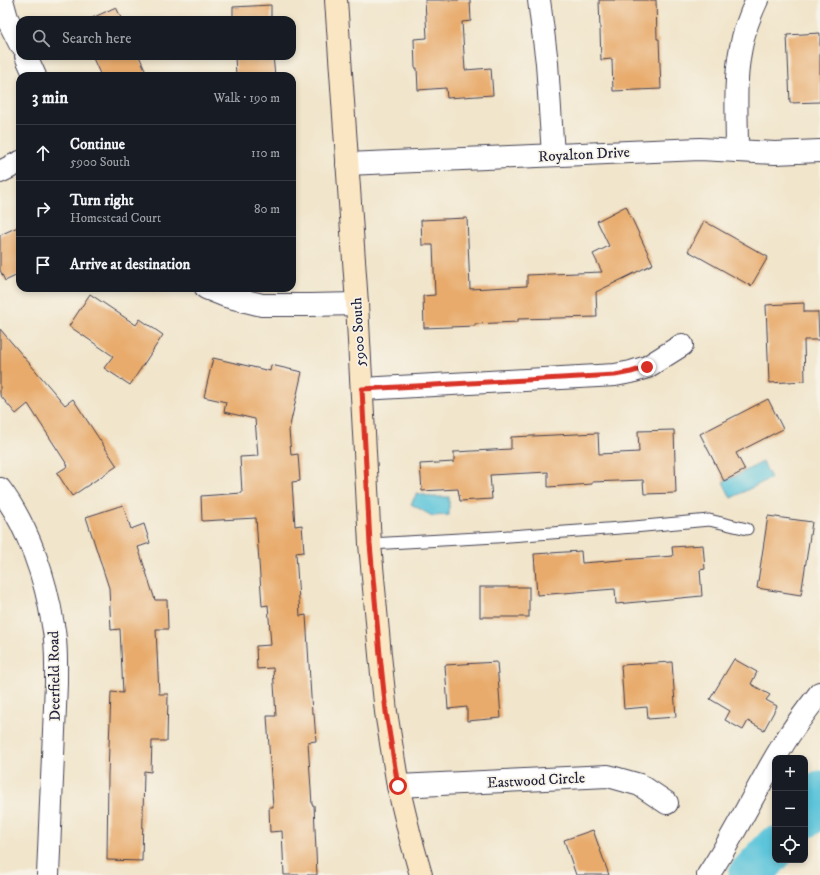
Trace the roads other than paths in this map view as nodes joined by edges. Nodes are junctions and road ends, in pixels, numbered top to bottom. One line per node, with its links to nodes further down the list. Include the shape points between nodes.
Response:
1 (2, 0): 5 (street)
2 (336, 0): 12 (main road, 5900 South)
3 (540, 0): 10 (street)
4 (757, 0): 8 (street, via 746,28 738,67)
5 (16, 36)
6 (28, 60): 7 (street)
7 (33, 72)
8 (737, 151): 9 (street, Royalton Drive); 10 (street, Royalton Drive, via 700,149)
9 (820, 151)
10 (553, 155): 12 (street, Royalton Drive)
11 (16, 164): 13 (street)
12 (347, 164): 15 (main road, 5900 South)
13 (0, 172)
14 (216, 292): 15 (street, via 262,305)
15 (357, 304): 17 (main road, 5900 South)
16 (682, 345): 17 (street, via 647,367 615,375)
17 (362, 389): 20 (main road, 5900 South)
18 (0, 489): 24 (street, Deerfield Road, via 29,540 48,597 54,626 56,683)
19 (747, 529): 20 (lane, via 709,520 504,537)
20 (370, 544): 22 (main road, 5900 South, via 386,712)
21 (820, 693): 26 (street, via 778,752 723,853)
22 (398, 786): 23 (street, Eastwood Circle, via 608,776 640,785); 25 (main road, 5900 South)
23 (667, 803)
24 (48, 875)
25 (421, 875)
26 (708, 875)

